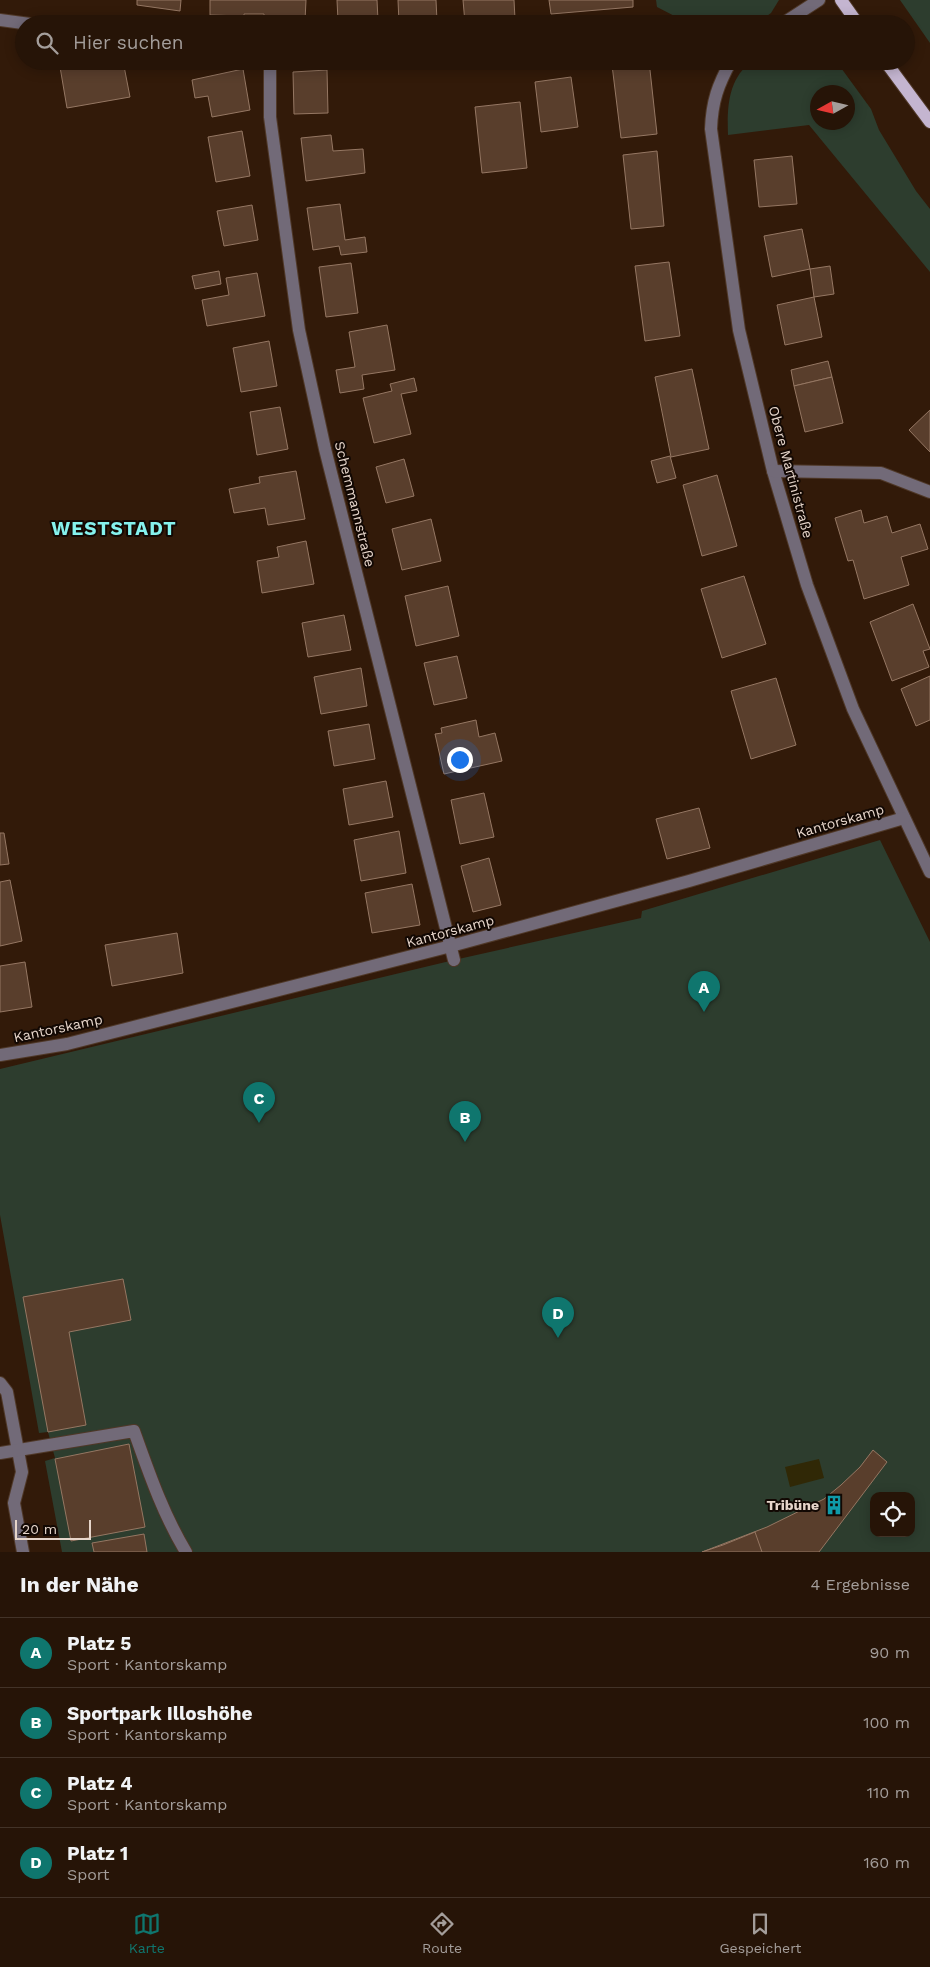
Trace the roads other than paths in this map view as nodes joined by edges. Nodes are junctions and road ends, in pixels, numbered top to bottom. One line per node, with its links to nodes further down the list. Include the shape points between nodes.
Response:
1 (819, 0): 3 (street)
2 (841, 0): 4 (main road)
3 (796, 15)
4 (852, 15)
5 (0, 20): 6 (street)
6 (15, 22)
7 (270, 70): 15 (street, Schemmannstraße, via 270,117 299,330 325,449)
8 (726, 70): 11 (street, Obere Martinistraße, via 711,109 711,129 740,330)
9 (892, 70): 10 (main road)
10 (930, 122)
11 (773, 471): 12 (street, via 881,473); 13 (street, Obere Martinistraße, via 807,585 853,710)
12 (930, 492)
13 (904, 818): 14 (street, Obere Martinistraße); 15 (street, Kantorskamp)
14 (930, 872)
15 (452, 946): 16 (street, Schemmannstraße); 17 (street, Kantorskamp, via 67,1044)
16 (454, 960)
17 (0, 1055)
18 (0, 1383): 19 (street, via 7,1392)
19 (18, 1450): 20 (street); 21 (street, via 22,1472 14,1503); 22 (street, via 134,1431 172,1530)
20 (0, 1453)
21 (23, 1552)
22 (186, 1552)

